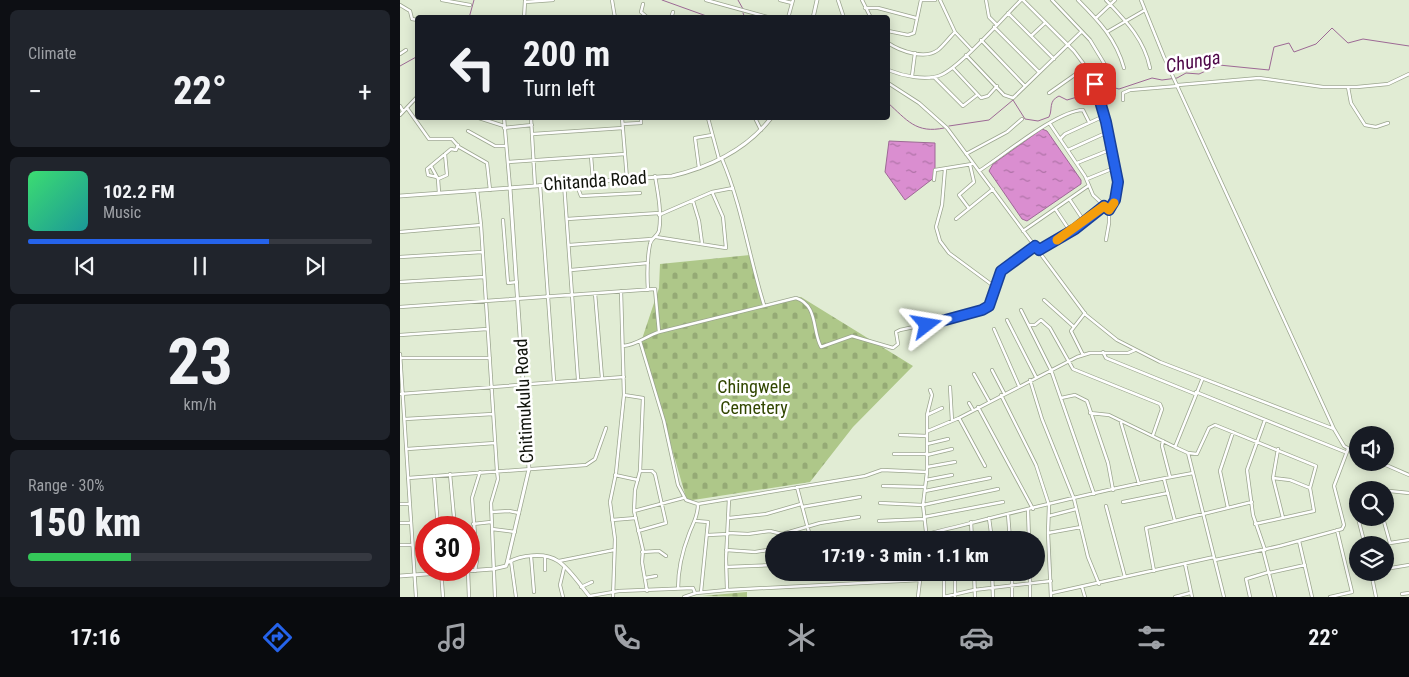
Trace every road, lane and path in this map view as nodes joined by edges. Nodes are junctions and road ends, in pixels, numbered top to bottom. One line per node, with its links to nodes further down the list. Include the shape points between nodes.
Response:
1 (442, 0): 25 (street)
2 (553, 0): 19 (street)
3 (612, 0): 31 (street)
4 (706, 0): 20 (street)
5 (780, 0): 21 (street)
6 (817, 0): 36 (street)
7 (838, 0): 37 (street)
8 (862, 0): 26 (street)
9 (922, 0): 10 (street); 39 (street)
10 (935, 0)
11 (940, 0): 46 (street)
12 (986, 0): 44 (street)
13 (1022, 0): 29 (street); 43 (street)
14 (1052, 0): 47 (street)
15 (1078, 0): 40 (street)
16 (1106, 0): 24 (street)
17 (1115, 0): 24 (street)
18 (1141, 0): 27 (street)
19 (525, 1): 30 (street)
20 (716, 1): 34 (street)
21 (792, 2): 35 (street)
22 (400, 3): 41 (street)
23 (643, 4): 32 (street, via 641,12)
24 (1110, 4): 40 (street); 42 (street)
25 (470, 5)
26 (865, 8): 38 (street); 39 (street, via 878,8)
27 (1145, 10): 42 (street); 72 (street)
28 (673, 12): 33 (street)
29 (1008, 13): 44 (street); 49 (street)
30 (524, 15)
31 (614, 15)
32 (644, 15)
33 (672, 15)
34 (761, 15)
35 (789, 15)
36 (814, 15)
37 (843, 15)
38 (869, 15)
39 (916, 18): 45 (street, via 915,32 910,35)
40 (1096, 18): 48 (street)
41 (415, 20)
42 (1127, 22): 48 (street); 62 (street, via 1143,46)
43 (1045, 23): 49 (street); 52 (street)
44 (995, 26): 50 (street); 64 (street)
45 (890, 31)
46 (955, 32): 54 (street); 55 (street, via 935,52)
47 (1082, 32): 52 (street); 68 (street)
48 (1107, 32): 61 (street)
49 (1031, 36): 58 (street)
50 (981, 40): 54 (street); 71 (street)
51 (890, 45): 55 (street)
52 (1067, 46): 58 (street); 59 (street)
53 (406, 50): 56 (street)
54 (971, 50): 57 (street)
55 (915, 53): 66 (street)
56 (400, 54)
57 (966, 55): 60 (street); 70 (street)
58 (1054, 59): 64 (street)
59 (1086, 67): 74 (street); 82 (street, via 1097,88)
60 (953, 68): 67 (street); 75 (street)
61 (1124, 68)
62 (1150, 68)
63 (890, 70): 66 (street)
64 (1040, 72): 71 (street)
65 (1409, 74): 73 (street, via 1388,84)
66 (912, 76): 67 (street)
67 (934, 77): 75 (street, via 963,106)
68 (1113, 78)
69 (890, 83): 112 (street, via 947,128)
70 (997, 86): 71 (street, via 1010,98); 75 (street, via 985,97)
71 (1025, 86)
72 (1178, 86): 73 (street, via 1263,78 1323,87); 77 (street, via 1130,90 1123,93); 236 (street)
73 (1348, 87): 95 (street, via 1351,103 1366,125 1376,127)
74 (1049, 93)
75 (977, 95)
76 (415, 99): 79 (street)
77 (1123, 100)
78 (400, 106): 80 (street)
79 (407, 108): 80 (street); 83 (street)
80 (404, 111): 81 (street)
81 (400, 115)
82 (1104, 116): 94 (street); 102 (street)
83 (415, 119)
84 (1022, 119): 112 (street, via 1007,132)
85 (416, 120): 106 (street, via 429,139 449,137)
86 (485, 120): 99 (street)
87 (504, 120): 99 (street)
88 (531, 120): 97 (street)
89 (622, 120): 98 (street)
90 (641, 120): 98 (street, via 641,123)
91 (708, 120): 104 (street)
92 (756, 120): 100 (street)
93 (770, 120): 100 (street, Chitanda Road)
94 (1089, 122): 96 (street, via 1082,110); 105 (street)
95 (1388, 123)
96 (1050, 124): 105 (street); 123 (street)
97 (532, 125): 99 (street); 103 (street)
98 (623, 126): 103 (street); 111 (street)
99 (504, 127): 107 (street)
100 (761, 130): 114 (street, Chitanda Road)
101 (468, 131): 107 (street, via 495,146)
102 (1108, 132): 108 (street); 109 (street)
103 (532, 134): 115 (street)
104 (712, 134): 114 (street); 120 (street, via 695,138)
105 (1060, 140): 109 (street)
106 (458, 145): 110 (street, via 456,150 451,149); 139 (street, via 488,165)
107 (506, 146): 116 (street)
108 (1112, 149): 117 (street); 121 (street)
109 (1068, 150): 117 (street)
110 (445, 154): 119 (street); 125 (street, via 447,175)
111 (625, 154): 113 (street); 126 (street)
112 (966, 154): 118 (street)
113 (591, 156): 115 (street); 129 (street)
114 (721, 159): 120 (street, Chitanda Road); 136 (street)
115 (532, 161): 116 (street); 133 (street)
116 (508, 162): 135 (street)
117 (1077, 163): 127 (street)
118 (971, 164): 122 (street); 123 (street); 147 (street, via 974,182 959,195)
119 (432, 166): 125 (street); 125 (street, via 427,169 427,174)
120 (699, 168): 124 (street, Chitanda Road, via 672,176)
121 (1114, 168): 127 (street); 149 (street, via 1118,190)
122 (945, 169): 128 (street, via 935,170); 173 (street, via 942,205 936,227 940,241 949,253)
123 (979, 171): 137 (street)
124 (655, 176): 126 (street, Chitanda Road); 150 (street)
125 (438, 178): 141 (street)
126 (627, 179): 129 (street, Chitanda Road)
127 (1087, 179): 134 (street)
128 (934, 180)
129 (593, 181): 130 (street, Chitanda Road)
130 (576, 182): 131 (street, Chitanda Road); 142 (street, via 581,196)
131 (564, 183): 132 (street, Chitanda Road); 153 (street)
132 (540, 185): 133 (street, Chitanda Road); 178 (street)
133 (535, 186): 135 (street, Chitanda Road)
134 (1088, 186): 144 (street); 146 (street)
135 (510, 188): 139 (street, Chitanda Road); 172 (street, Chitimukulu Road)
136 (733, 188): 140 (street); 182 (street)
137 (993, 189): 147 (street); 156 (street)
138 (477, 190): 139 (street, Chitanda Road); 141 (street, Chitanda Road); 155 (street)
139 (490, 190)
140 (712, 192): 145 (street); 162 (street, via 724,217 726,246 719,248)
141 (438, 193): 143 (street, Chitanda Road)
142 (640, 193)
143 (400, 196)
144 (1070, 200): 148 (street); 154 (street)
145 (693, 201): 150 (street); 162 (street)
146 (1104, 206): 149 (street); 154 (street)
147 (968, 207): 151 (street)
148 (1056, 210): 156 (street); 158 (street)
149 (1109, 210): 161 (street)
150 (659, 214): 153 (street); 159 (street)
151 (956, 218)
152 (503, 220): 172 (street, via 508,283)
153 (567, 220): 163 (street)
154 (1084, 221): 158 (street)
155 (481, 225): 157 (street); 166 (street)
156 (1023, 231): 164 (street)
157 (400, 232)
158 (1070, 232): 165 (street)
159 (656, 237): 160 (street); 162 (street)
160 (652, 240): 163 (street); 168 (street)
161 (1106, 240)
162 (702, 243)
163 (569, 245): 169 (street)
164 (1035, 246): 165 (street); 173 (street, via 1002,269)
165 (1039, 250): 185 (street)
166 (482, 252): 167 (street); 170 (street)
167 (400, 257)
168 (648, 263): 169 (street); 174 (street)
169 (571, 270): 177 (street)
170 (484, 276): 171 (street); 180 (street)
171 (400, 282)
172 (518, 282): 179 (street, Chitimukulu Road)
173 (994, 287): 182 (street, via 991,302 986,308 896,332 898,344 893,348 852,336 821,347 813,325 813,314 800,299)
174 (648, 290): 175 (street); 191 (street, via 656,289)
175 (621, 292): 176 (street); 194 (street)
176 (595, 293): 177 (street); 207 (street)
177 (572, 295): 178 (street); 209 (street)
178 (548, 297): 179 (street); 211 (street)
179 (518, 298): 180 (street); 212 (street, Chitimukulu Road)
180 (486, 300): 183 (street); 189 (street)
181 (1044, 300): 188 (street)
182 (764, 305): 191 (street)
183 (400, 306)
184 (1021, 310): 187 (street)
185 (1085, 313): 188 (street); 195 (street, via 1109,335)
186 (1008, 320): 206 (street)
187 (1029, 325): 201 (street, via 1040,320 1050,328); 203 (street)
188 (1073, 326): 198 (street, via 1071,333)
189 (487, 329): 192 (street); 200 (street)
190 (994, 329): 214 (street)
191 (659, 332): 193 (street)
192 (400, 336)
193 (640, 341): 194 (street); 291 (street)
194 (623, 346): 205 (street)
195 (1135, 350): 196 (street, via 1128,353); 208 (street)
196 (1103, 352): 198 (street); 217 (street, via 1106,358)
197 (400, 354): 199 (street)
198 (1084, 355): 201 (street)
199 (400, 358): 200 (street); 218 (street)
200 (490, 358): 213 (street)
201 (1068, 361): 203 (street); 240 (street, via 1075,370 1160,404 1162,409)
202 (992, 370): 219 (street)
203 (1051, 370): 206 (street); 221 (street)
204 (974, 374): 222 (street)
205 (624, 377): 207 (street); 220 (street)
206 (1036, 377): 210 (street)
207 (602, 378): 209 (street)
208 (1202, 379): 217 (street); 236 (street)
209 (578, 380): 211 (street)
210 (1030, 380): 214 (street); 293 (street)
211 (554, 381): 212 (street)
212 (524, 384): 213 (street); 260 (street, Chitimukulu Road)
213 (491, 386): 218 (street); 228 (street)
214 (1019, 386): 219 (street)
215 (950, 387): 233 (street)
216 (930, 390): 229 (street, via 932,395)
217 (1196, 393): 232 (street); 247 (street)
218 (401, 394): 231 (street)
219 (1003, 394): 222 (street); 303 (street, via 1036,465)
220 (624, 395): 262 (street, via 642,398); 267 (street)
221 (1061, 398): 227 (street, via 1081,396 1087,401); 289 (street)
222 (989, 401): 224 (street)
223 (969, 403): 226 (street)
224 (978, 407): 226 (street); 307 (street)
225 (942, 408): 229 (street)
226 (973, 410): 230 (street)
227 (1090, 413): 234 (street, via 1109,415); 284 (street, via 1108,462)
228 (493, 414): 231 (street); 245 (street)
229 (927, 415): 237 (street)
230 (959, 418): 233 (street); 258 (street)
231 (404, 419): 248 (street)
232 (1265, 420): 244 (street); 251 (street)
233 (952, 421): 237 (street)
234 (1122, 423): 240 (street); 278 (street)
235 (606, 428): 260 (street, via 591,463)
236 (1334, 430): 251 (street)
237 (928, 431): 241 (street)
238 (1233, 432): 244 (street); 254 (street, via 1212,426 1198,454); 306 (street, via 1220,471)
239 (900, 435): 241 (street)
240 (1153, 435): 243 (street)
241 (928, 436): 246 (street)
242 (948, 439): 246 (street)
243 (1164, 441): 247 (street); 271 (street, via 1162,446)
244 (1257, 441): 249 (street); 296 (street, via 1248,470)
245 (495, 443): 248 (street); 261 (street)
246 (927, 444): 255 (street)
247 (1175, 447): 254 (street)
248 (406, 449): 272 (street)
249 (1278, 449): 274 (street); 282 (street, via 1316,465)
250 (952, 450): 255 (street)
251 (1346, 451): 252 (street); 339 (street, via 1334,486 1344,525)
252 (1349, 452)
253 (894, 454): 255 (street)
254 (1188, 454): 265 (street)
255 (927, 455): 257 (street)
256 (955, 462): 257 (street)
257 (927, 466): 264 (street)
258 (985, 466)
259 (1394, 468): 269 (street)
260 (529, 469): 261 (street); 312 (street, Chitimukulu Road)
261 (497, 471): 263 (street); 311 (street)
262 (640, 471): 276 (street); 300 (street, via 654,472)
263 (480, 472): 266 (street); 317 (street, via 472,498)
264 (927, 472): 277 (street); 280 (street, via 882,470 866,476)
265 (1192, 473): 271 (street); 314 (street)
266 (450, 474): 270 (street); 316 (street)
267 (615, 475): 276 (street); 325 (street, via 610,502)
268 (952, 475): 277 (street)
269 (1409, 475)
270 (434, 476): 272 (street); 315 (street)
271 (1170, 477): 275 (street)
272 (408, 478): 299 (street)
273 (990, 478): 285 (street)
274 (1273, 478): 282 (street, via 1290,480); 324 (street)
275 (1164, 479): 278 (street); 287 (street)
276 (638, 480): 309 (street)
277 (926, 480): 281 (street)
278 (1140, 484): 284 (street)
279 (883, 486): 281 (street)
280 (797, 487): 292 (street); 304 (street)
281 (926, 487): 285 (street)
282 (1310, 488): 324 (street, via 1314,511)
283 (998, 489): 302 (street)
284 (1113, 490): 289 (street)
285 (925, 491): 302 (street)
286 (1394, 491): 288 (street)
287 (1168, 493): 295 (street); 328 (street)
288 (1409, 493)
289 (1094, 494): 293 (street)
290 (860, 497): 304 (street)
291 (683, 498): 300 (street); 301 (street)
292 (729, 499): 301 (street); 321 (street)
293 (1074, 499): 303 (street); 308 (street)
294 (1003, 502): 322 (street)
295 (1123, 502)
296 (1252, 502): 306 (street); 334 (street)
297 (880, 503): 302 (street)
298 (400, 504): 299 (street)
299 (410, 504): 329 (street)
300 (661, 504): 309 (street); 348 (street, via 666,520 664,525)
301 (698, 504): 326 (street)
302 (924, 505): 322 (street)
303 (1049, 505): 307 (street); 318 (street)
304 (801, 506): 321 (street); 335 (street)
305 (1106, 506): 382 (street)
306 (1228, 508): 314 (street)
307 (1033, 509): 310 (street)
308 (1076, 509): 318 (street); 337 (street)
309 (634, 510): 320 (street)
310 (1028, 510): 313 (street); 346 (street)
311 (491, 512): 312 (street); 330 (street)
312 (520, 514): 347 (street, Chitimukulu Road)
313 (1008, 514): 323 (street); 345 (street)
314 (1203, 514): 328 (street); 364 (street)
315 (437, 516)
316 (454, 516)
317 (473, 516)
318 (1049, 516): 349 (street)
319 (859, 517): 335 (street)
320 (636, 518): 325 (street); 348 (street)
321 (729, 518): 350 (street)
322 (924, 518): 327 (street); 341 (street)
323 (989, 518): 331 (street); 344 (street)
324 (1283, 518): 334 (street)
325 (612, 520): 356 (street)
326 (696, 521): 351 (street, via 708,521); 402 (street, via 679,566)
327 (879, 521)
328 (1175, 521): 377 (street, via 1145,529)
329 (411, 522): 332 (street); 355 (street)
330 (491, 522): 333 (street); 338 (street)
331 (972, 522): 342 (street); 343 (street)
332 (400, 523)
333 (480, 523)
334 (1255, 524): 359 (street)
335 (807, 526): 340 (street); 350 (street, via 782,534 770,531)
336 (1385, 526): 352 (street, via 1390,543)
337 (1081, 527): 349 (street); 397 (street)
338 (492, 529): 347 (street); 374 (street)
339 (1337, 530): 353 (street); 436 (street, via 1352,592)
340 (808, 531)
341 (926, 531)
342 (938, 531)
343 (972, 531)
344 (991, 531)
345 (1009, 531)
346 (1029, 531)
347 (515, 532): 366 (street, Chitimukulu Road)
348 (638, 532): 360 (street)
349 (1048, 533): 393 (street)
350 (728, 534): 351 (street); 357 (street)
351 (708, 535): 408 (street)
352 (1409, 540)
353 (1299, 541): 359 (street); 369 (street)
354 (400, 545): 355 (street)
355 (412, 545): 379 (street)
356 (614, 550): 365 (street); 407 (street)
357 (726, 550): 358 (street); 371 (street)
358 (765, 550)
359 (1264, 550): 364 (street); 378 (street)
360 (642, 552): 362 (street, via 659,551); 383 (street)
361 (531, 556): 363 (street); 366 (street); 406 (street)
362 (666, 556)
363 (545, 557): 365 (street); 376 (street)
364 (1214, 558): 367 (street); 432 (street)
365 (558, 561): 373 (street)
366 (509, 562): 374 (street); 418 (street)
367 (1185, 564): 377 (street); 409 (street)
368 (1409, 564): 372 (street)
369 (1305, 565): 378 (street); 435 (street)
370 (765, 566): 371 (street)
371 (726, 567): 403 (street)
372 (1394, 567)
373 (564, 568): 399 (street); 419 (street, via 560,585)
374 (493, 569): 375 (street); 417 (street)
375 (480, 570)
376 (545, 570)
377 (1154, 571): 382 (street)
378 (1269, 572): 433 (street, via 1246,579); 434 (street)
379 (414, 574): 380 (street); 414 (street)
380 (400, 576)
381 (656, 576): 383 (street)
382 (1124, 577): 397 (street)
383 (645, 578): 405 (street)
384 (442, 581): 415 (street)
385 (468, 581): 416 (street)
386 (888, 581): 403 (street)
387 (920, 581): 424 (street)
388 (944, 581): 413 (street, via 944,597)
389 (955, 581): 413 (street)
390 (974, 581): 404 (street)
391 (993, 581): 401 (street)
392 (1012, 581): 398 (street)
393 (1051, 581): 396 (street); 412 (street)
394 (1373, 581): 437 (street)
395 (592, 582): 399 (street)
396 (1030, 583): 398 (street); 428 (street)
397 (1099, 584): 400 (street)
398 (1012, 586): 401 (street); 427 (street)
399 (581, 587): 420 (street)
400 (1082, 587): 412 (street); 429 (street)
401 (993, 588): 404 (street); 426 (street)
402 (678, 589): 405 (street); 408 (street, via 693,588)
403 (727, 590): 408 (street)
404 (974, 590): 413 (street); 425 (street)
405 (647, 591): 407 (street)
406 (534, 592)
407 (613, 592): 420 (street); 421 (street)
408 (699, 592): 422 (street); 423 (street)
409 (1191, 593): 430 (street); 431 (street)
410 (1409, 593): 411 (street)
411 (1402, 594)
412 (1052, 595)
413 (955, 596)
414 (416, 597)
415 (443, 597)
416 (469, 597)
417 (495, 597)
418 (516, 597)
419 (563, 597)
420 (590, 597)
421 (613, 597)
422 (684, 597)
423 (701, 597)
424 (918, 597)
425 (975, 597)
426 (993, 597)
427 (1012, 597)
428 (1030, 597)
429 (1085, 597)
430 (1175, 597)
431 (1192, 597)
432 (1224, 597)
433 (1250, 597)
434 (1275, 597)
435 (1312, 597)
436 (1330, 597)
437 (1376, 597)

